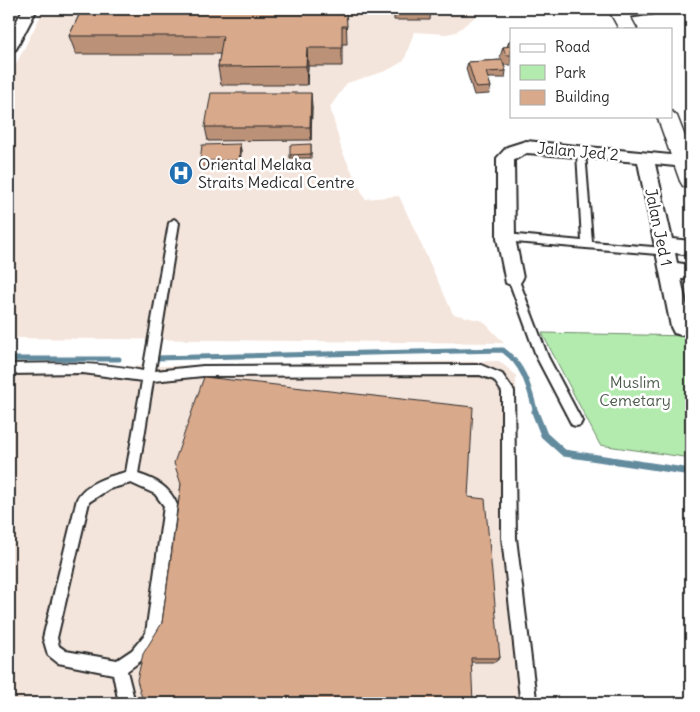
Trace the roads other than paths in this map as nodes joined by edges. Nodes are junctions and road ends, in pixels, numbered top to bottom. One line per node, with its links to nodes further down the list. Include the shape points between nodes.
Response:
1 (30, 9): 4 (street)
2 (650, 9): 3 (lane, via 649,12)
3 (622, 18)
4 (9, 50)
5 (668, 118): 8 (highway)
6 (580, 152): 7 (street, Jalan Jed 2); 11 (street, Jalan Jed 2, via 526,147 513,150 505,158); 12 (lane)
7 (645, 157): 8 (street, Jalan Jed 2); 14 (street, Jalan Jed 1)
8 (685, 161): 9 (highway)
9 (691, 181)
10 (174, 223): 19 (lane)
11 (506, 238): 12 (lane); 16 (street, Jalan Jed 2)
12 (587, 245): 14 (lane)
13 (691, 248): 14 (street)
14 (665, 256): 15 (street); 17 (street, Jalan Jed 1)
15 (691, 272)
16 (513, 278): 20 (lane, via 543,358)
17 (681, 327)
18 (9, 369): 19 (lane, via 83,368)
19 (147, 378): 21 (lane); 24 (lane, via 203,371 481,370 498,376 508,391 509,538)
20 (576, 421)
21 (131, 478): 22 (lane, via 160,488 171,505 153,636 137,655); 22 (lane, via 108,482 83,499 50,638 53,650 63,658)
22 (119, 668): 23 (lane)
23 (127, 703)
24 (526, 703)

